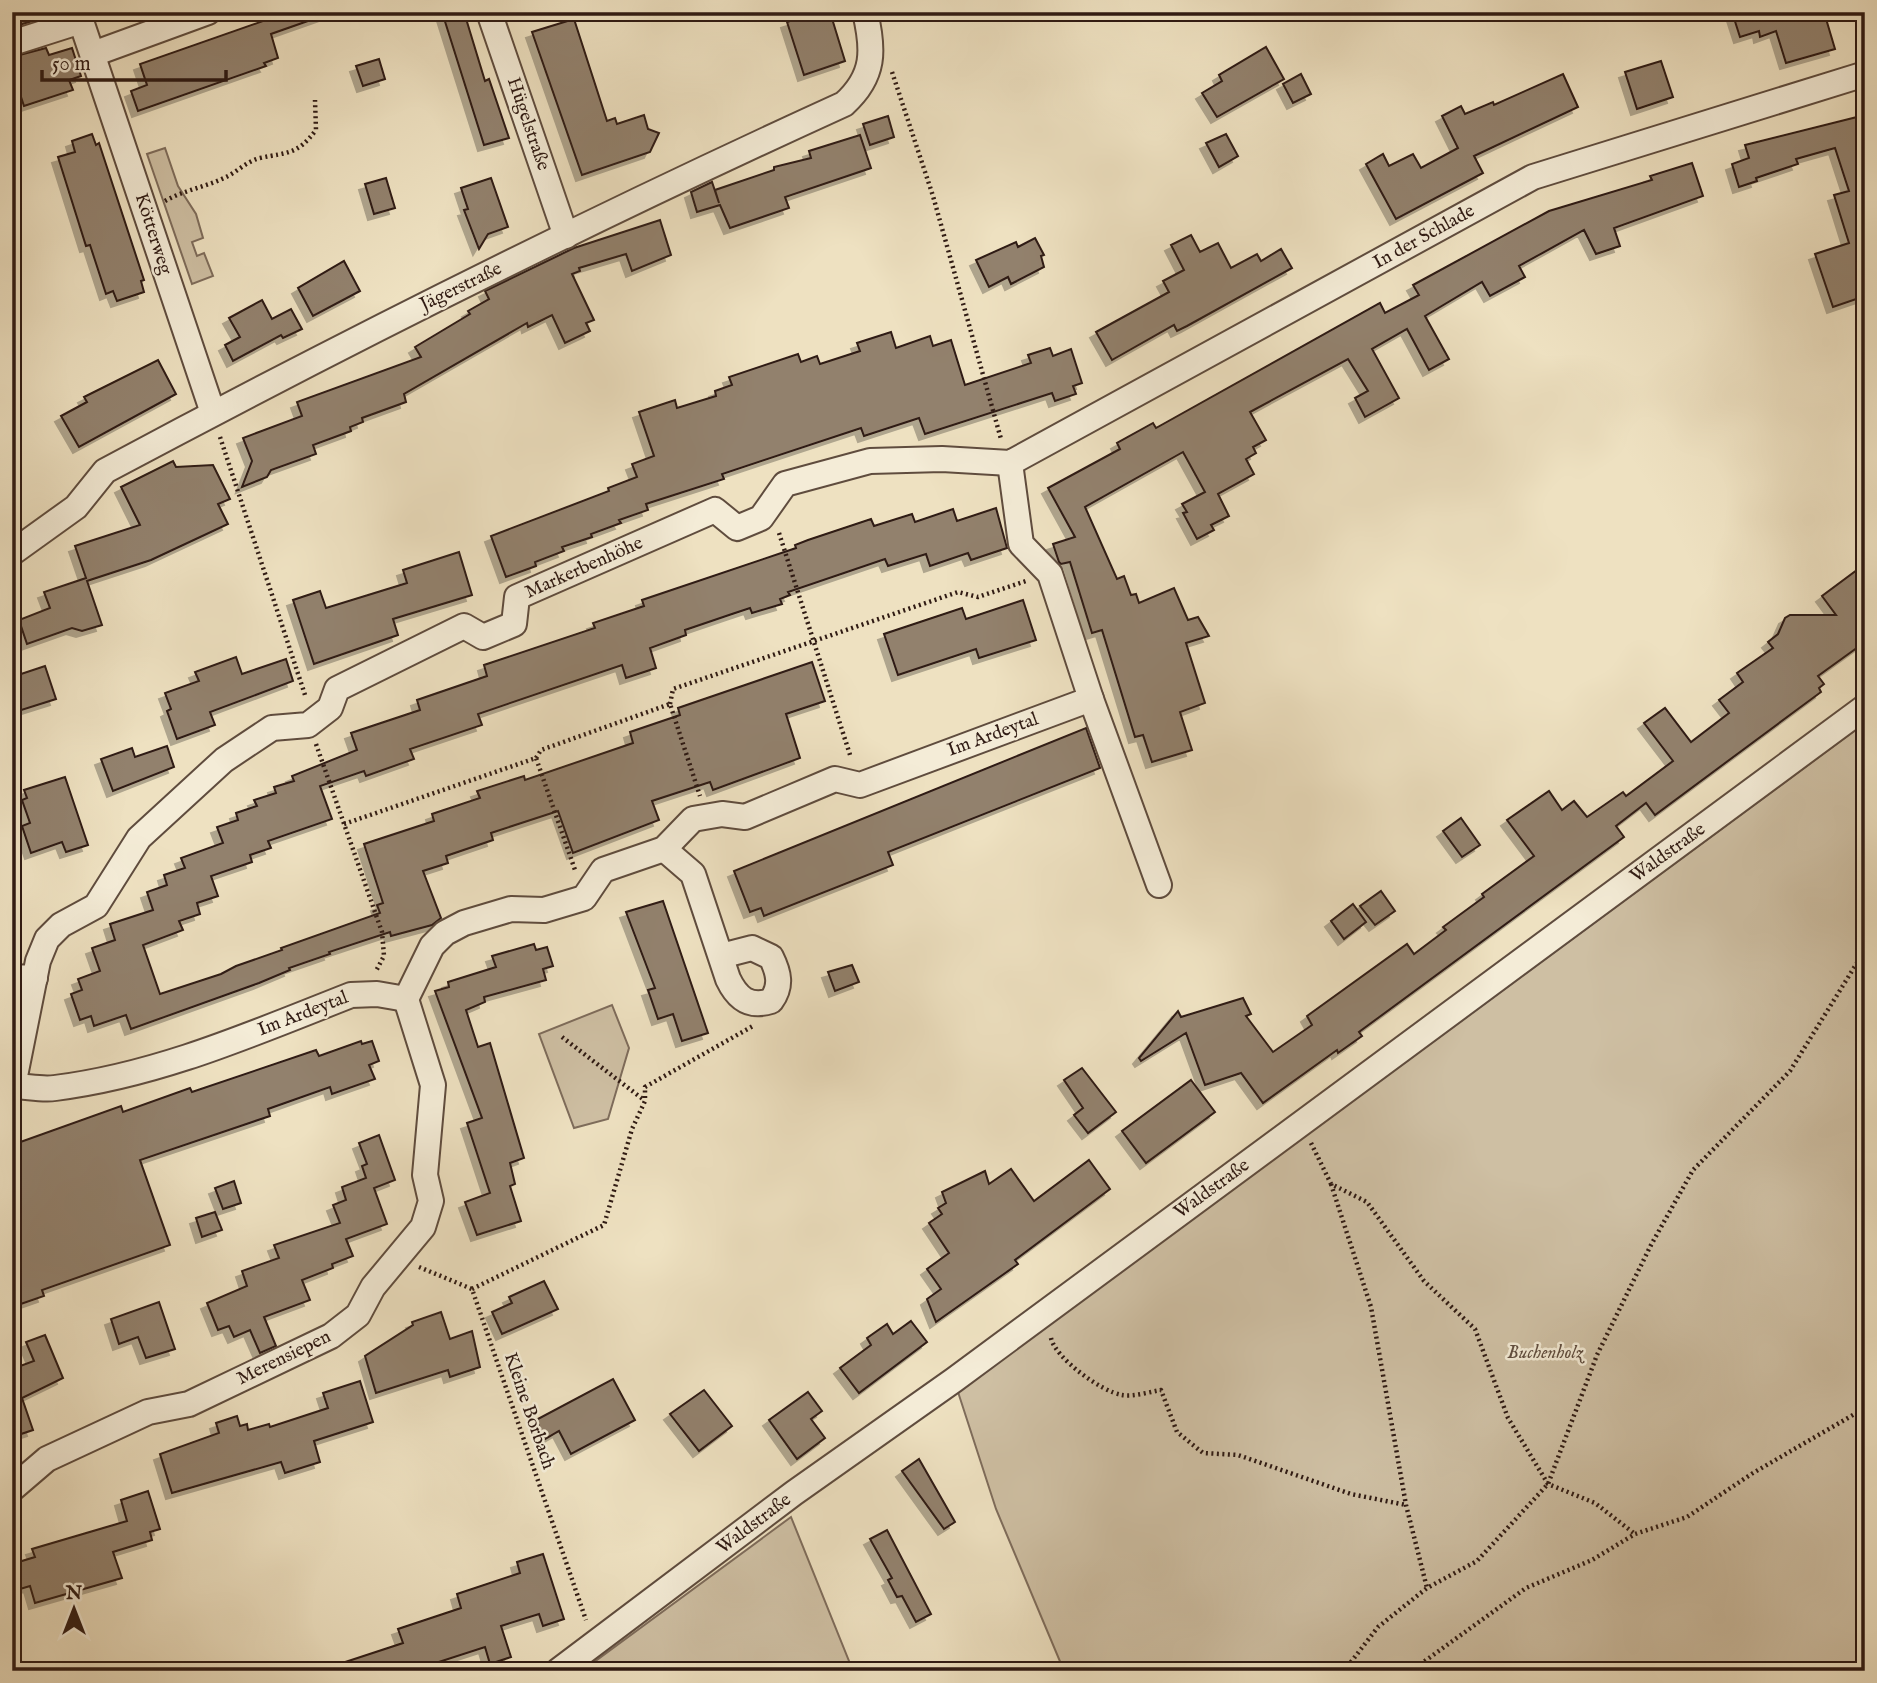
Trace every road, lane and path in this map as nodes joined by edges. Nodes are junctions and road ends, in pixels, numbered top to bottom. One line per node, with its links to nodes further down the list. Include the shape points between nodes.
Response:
1 (208, 12): 6 (street)
2 (489, 12): 11 (street, Hügelstraße)
3 (865, 12): 11 (street, Jägerstraße, via 871,41 868,71 860,90 845,104)
4 (80, 16): 5 (street, Kötterweg); 6 (street, Kötterweg)
5 (12, 43)
6 (93, 54): 10 (street, Kötterweg)
7 (1865, 74): 13 (street, In der Schlade, via 1533,177)
8 (899, 93): 13 (path)
9 (315, 100): 10 (path, via 316,130 306,144 290,154 260,159)
10 (145, 210): 12 (street, Kötterweg)
11 (566, 236): 12 (street, Jägerstraße)
12 (213, 414): 15 (street, Jägerstraße, via 105,471 76,506); 18 (path)
13 (1010, 463): 14 (street, Markerbenhöhe, via 870,461 785,484); 16 (street, via 1021,544)
14 (769, 502): 17 (path); 32 (street, Markerbenhöhe, via 761,518 737,528 715,510 517,597 514,624 483,637 464,626 337,689 330,708 309,725 272,728 224,760 144,833 96,906 47,939 38,961)
15 (12, 553)
16 (1050, 574): 17 (path, via 978,597 958,592); 19 (street)
17 (814, 642): 20 (path, via 673,689); 24 (path)
18 (300, 676)
19 (1091, 699): 24 (street, Im Ardeytal); 28 (street)
20 (670, 704): 23 (path, via 541,750); 25 (path)
21 (1865, 707): 39 (street, Waldstraße)
22 (322, 758): 26 (path)
23 (536, 758): 26 (path); 29 (path)
24 (860, 785): 25 (street, Im Ardeytal, via 835,779 744,817)
25 (706, 814): 27 (street, via 686,824)
26 (344, 824): 33 (path, via 382,932 384,956)
27 (664, 849): 29 (street, via 603,870); 31 (street, via 692,874)
28 (1159, 885)
29 (584, 898): 34 (street, via 544,910 512,909 445,933 432,946)
30 (1865, 950): 45 (path, via 1790,1071 1693,1170 1597,1355)
31 (721, 956): 35 (street, via 733,990); 35 (street, via 752,948 771,957 778,975 776,993 760,1004)
32 (23, 977): 37 (street, Markerbenhöhe)
33 (365, 993): 34 (street, Im Ardeytal); 37 (street, Im Ardeytal, via 164,1065 53,1089)
34 (406, 999): 41 (street, Merensiepen, via 433,1085 425,1175 431,1201 424,1227)
35 (745, 1002): 38 (path, via 753,1027 645,1087)
36 (562, 1037): 38 (path)
37 (13, 1086)
38 (645, 1101): 42 (path, via 632,1129 604,1225)
39 (1301, 1123): 40 (path); 43 (street, Waldstraße)
40 (1331, 1184): 45 (path, via 1367,1202 1424,1281 1475,1329 1507,1418); 47 (path, via 1371,1307)
41 (396, 1257): 42 (path); 46 (street, Merensiepen, via 358,1315 331,1336 189,1404 148,1412 47,1459)
42 (472, 1289): 50 (path, Kleine Borbach)
43 (1046, 1312): 47 (path, via 1053,1346 1083,1374 1107,1391 1124,1395 1161,1390 1177,1432 1203,1453 1238,1455 1352,1494); 51 (street, Waldstraße, via 794,1493)
44 (1865, 1408): 48 (path, via 1687,1517)
45 (1548, 1484): 48 (path, via 1595,1503); 49 (path, via 1477,1561)
46 (12, 1489)
47 (1405, 1505): 49 (path)
48 (1635, 1534): 53 (path, via 1592,1560 1526,1588)
49 (1427, 1588): 52 (path, via 1378,1627)
50 (586, 1620)
51 (558, 1671)
52 (1344, 1671)
53 (1411, 1671)

